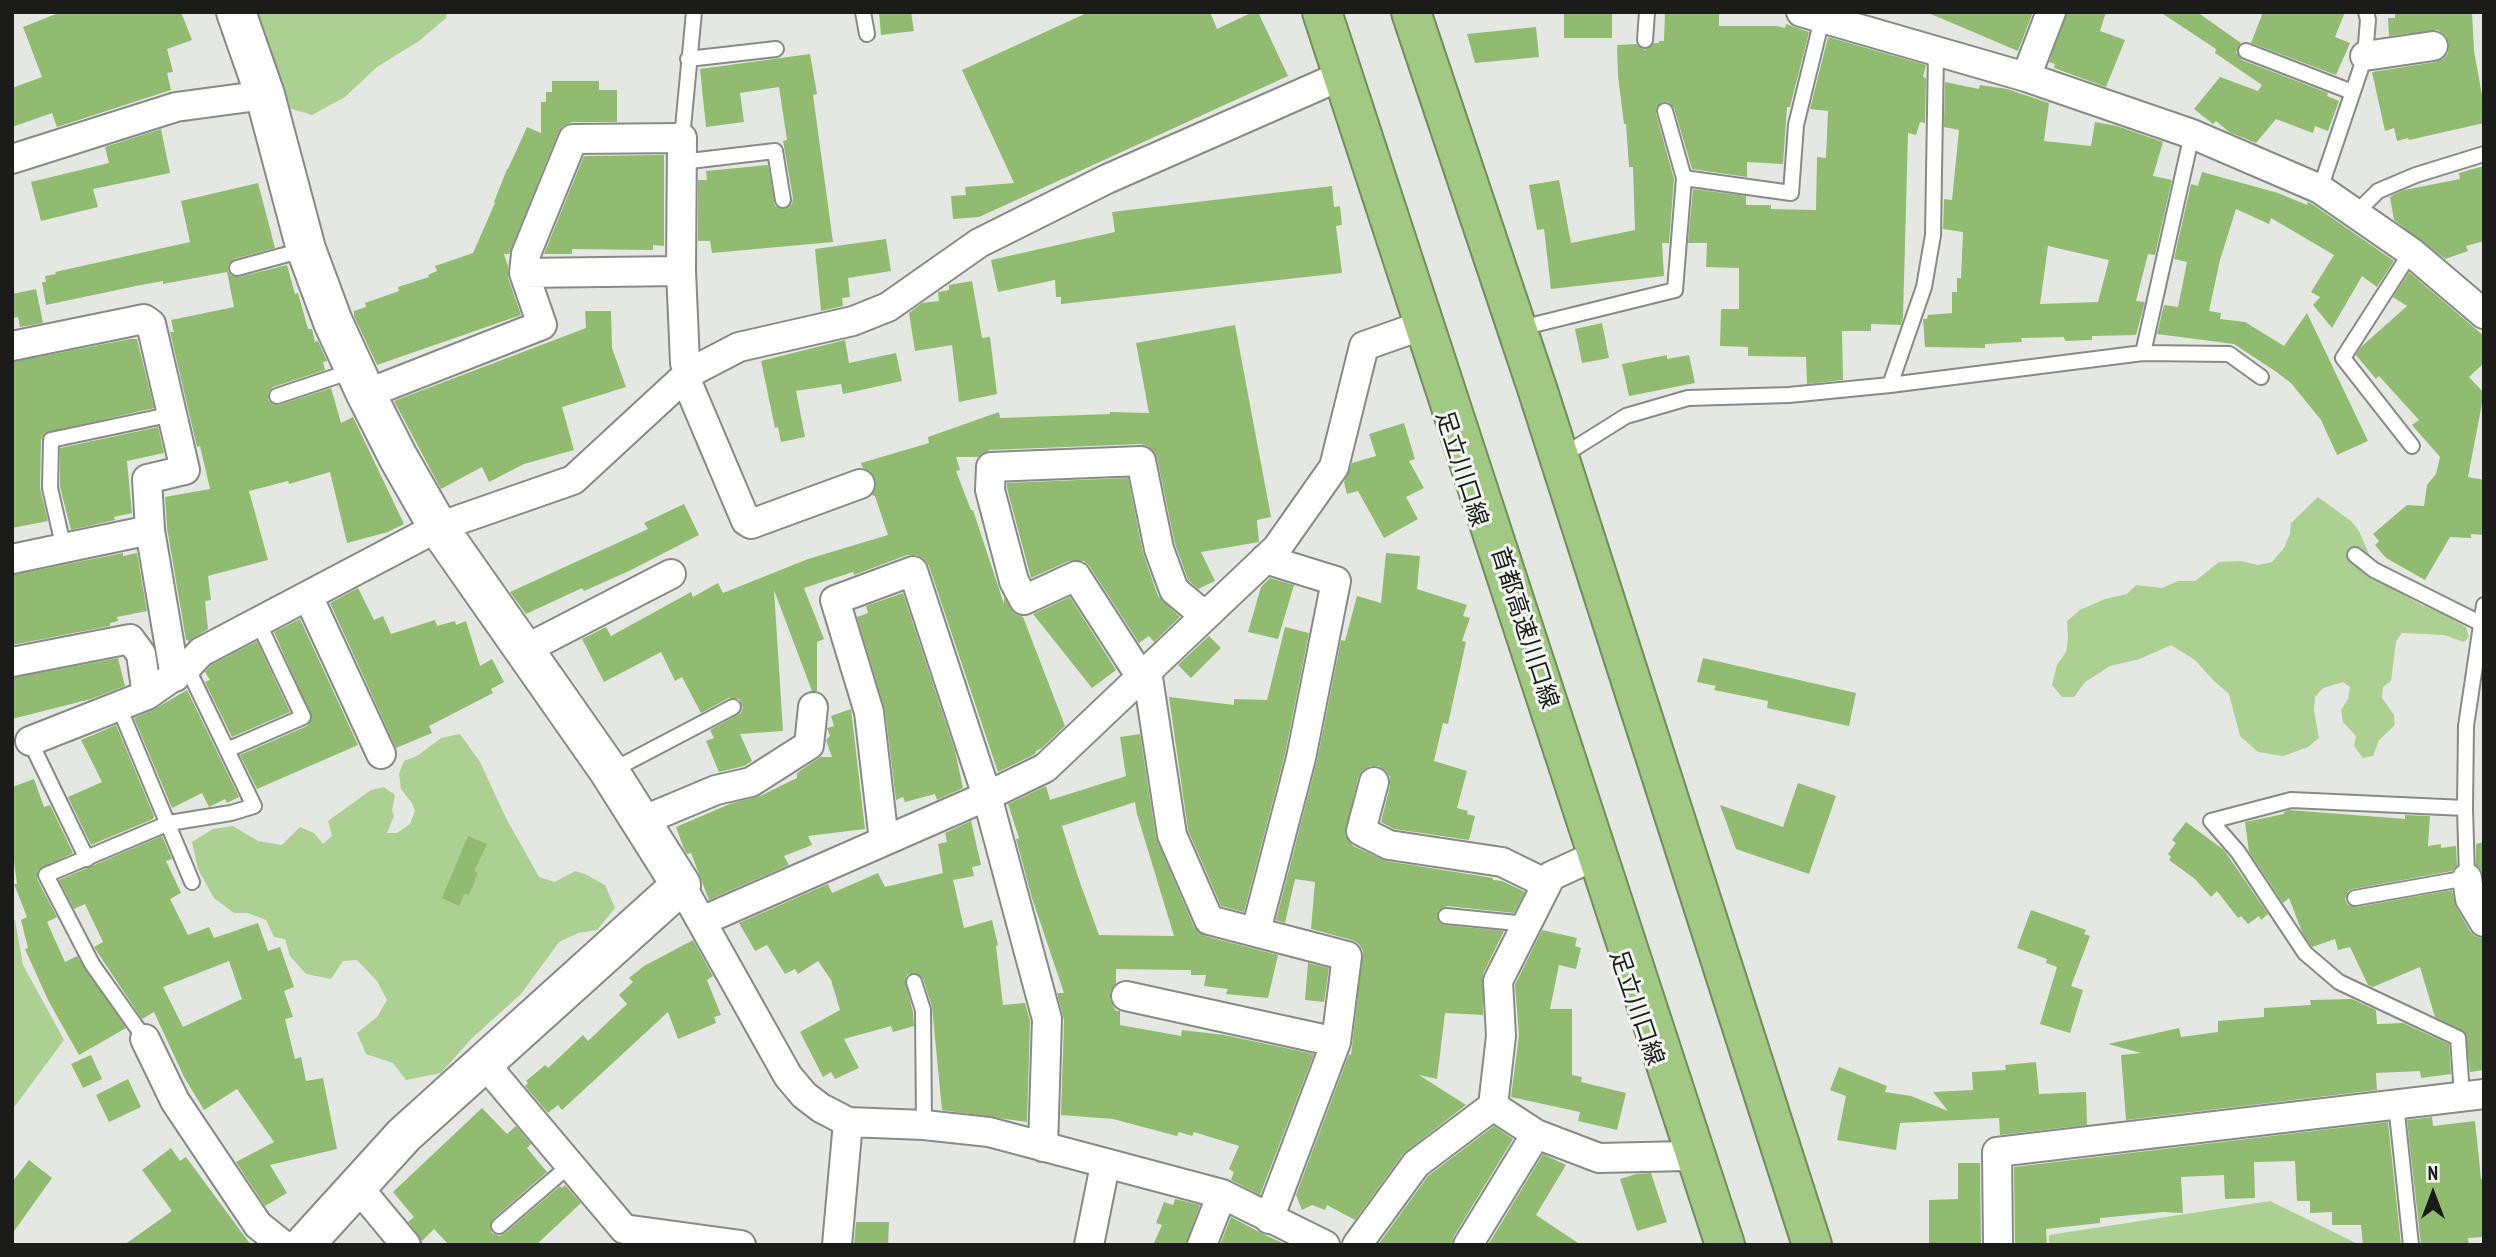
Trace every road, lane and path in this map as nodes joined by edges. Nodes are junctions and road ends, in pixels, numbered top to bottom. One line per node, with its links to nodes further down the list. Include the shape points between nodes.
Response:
1 (236, 12): 24 (main road)
2 (694, 12): 20 (lane)
3 (863, 12): 13 (lane)
4 (1312, 12): 22 (main road, 足立川口線)
5 (1322, 12): 127 (highway, 首都高速川口線)
6 (1386, 12): 65 (highway, via 1510,386)
7 (1411, 12): 65 (highway)
8 (1422, 12): 40 (main road)
9 (1647, 12): 14 (lane)
10 (2051, 12): 21 (street)
11 (2366, 12): 19 (lane)
12 (1812, 15): 17 (street); 30 (lane, via 1791,193)
13 (867, 34)
14 (1646, 40)
15 (2434, 46): 19 (street)
16 (776, 48): 20 (lane)
17 (1936, 51): 21 (street); 47 (lane, via 1933,235 1924,287)
18 (2246, 51): 23 (lane)
19 (2365, 55): 23 (lane)
20 (688, 60): 27 (lane)
21 (2026, 77): 26 (street)
22 (1334, 79): 41 (main road, 足立川口線); 44 (street, via 1107,179 991,237 888,307 853,321 739,348)
23 (2352, 92): 31 (lane)
24 (265, 95): 29 (street, via 176,107); 34 (main road)
25 (1665, 111): 30 (lane)
26 (2192, 134): 31 (street); 43 (lane)
27 (681, 150): 32 (lane, via 775,151); 37 (street); 38 (street, via 573,139 526,254)
28 (2484, 154): 33 (lane, via 2378,191)
29 (12, 159)
30 (1684, 178): 40 (lane, via 1675,290)
31 (2320, 189): 33 (street)
32 (783, 200)
33 (2356, 213): 35 (street)
34 (306, 249): 36 (lane); 46 (main road)
35 (2411, 252): 39 (street); 50 (lane, via 2343,358)
36 (237, 268)
37 (681, 271): 38 (street); 44 (street)
38 (524, 273): 46 (street, via 542,325)
39 (2484, 314)
40 (1532, 325): 51 (main road)
41 (1415, 328): 58 (street, via 1364,346 1334,467); 85 (main road, 足立川口線)
42 (12, 346): 49 (street, via 144,319 151,324)
43 (2143, 353): 45 (lane, via 2229,354); 47 (lane)
44 (687, 375): 52 (street, via 746,521 751,524); 53 (street, via 573,480)
45 (2261, 377)
46 (361, 382): 48 (lane); 53 (main road)
47 (1890, 385): 51 (lane, via 1688,398 1626,416)
48 (277, 396)
49 (173, 414): 54 (street, via 185,470 147,479); 55 (lane, via 51,440 50,488)
50 (2412, 446)
51 (1575, 449): 129 (main road)
52 (860, 484)
53 (438, 527): 60 (street); 66 (main road)
54 (150, 530): 55 (street); 68 (street)
55 (64, 549): 57 (street)
56 (2355, 555): 64 (lane, via 2375,570)
57 (12, 559)
58 (1265, 559): 62 (street); 95 (street, via 1336,582 1301,758)
59 (671, 575): 66 (street)
60 (308, 596): 63 (street); 76 (street)
61 (2484, 605): 64 (lane)
62 (1205, 616): 69 (street); 69 (street, via 1174,590 1158,549 1141,461 991,467 990,490 1014,581 1024,600 1076,576)
63 (258, 622): 68 (street, via 201,652); 75 (lane, via 303,717)
64 (2482, 624): 80 (lane, via 2466,726)
65 (1616, 633): 128 (highway)
66 (524, 650): 77 (main road)
67 (12, 662): 70 (street, via 130,639 141,654)
68 (181, 672): 70 (street); 75 (lane)
69 (1144, 674): 79 (street, via 1045,768); 95 (street, via 1172,835 1209,920)
70 (147, 695): 73 (street)
71 (733, 707): 77 (lane)
72 (813, 707): 81 (street, via 809,745 751,782 716,790)
73 (119, 708): 74 (street); 82 (lane)
74 (30, 741): 84 (lane)
75 (227, 750): 82 (lane, via 254,806)
76 (381, 754)
77 (609, 771): 81 (main road)
78 (1374, 782): 88 (street, via 1361,831 1390,845 1502,862)
79 (986, 796): 83 (street); 83 (street, via 913,570 835,600 869,712); 107 (street, via 1047,1019)
80 (2465, 808): 86 (lane); 101 (lane, via 2291,800 2211,821 2238,852 2305,953 2339,982 2458,1038)
81 (642, 821): 89 (main road)
82 (169, 823): 84 (lane); 87 (lane)
83 (884, 841): 92 (street)
84 (87, 859): 98 (lane, via 46,875 92,964)
85 (1586, 860): 88 (street, via 1551,876); 108 (main road, 足立川口線)
86 (2468, 878): 90 (lane); 93 (street, via 2470,899)
87 (192, 882)
88 (1547, 884): 94 (street)
89 (681, 885): 92 (street); 100 (main road)
90 (2355, 898)
91 (1446, 916): 94 (lane)
92 (702, 921): 104 (street, via 788,1076 804,1095)
93 (2484, 922)
94 (1528, 924): 103 (street, via 1498,981 1501,1036)
95 (1256, 931): 99 (street, via 1347,956)
96 (914, 982): 105 (lane, via 923,1010)
97 (1126, 996): 99 (street)
98 (145, 1038): 116 (street, via 183,1113 258,1225)
99 (1336, 1042): 113 (street)
100 (484, 1063): 110 (street); 111 (main road, via 404,1135)
101 (2473, 1095): 102 (street)
102 (2396, 1104): 130 (street, via 1997,1152); 131 (lane)
103 (1493, 1106): 106 (street); 124 (street, via 1416,1164)
104 (848, 1122): 105 (street); 120 (street)
105 (924, 1125): 107 (street, via 989,1132)
106 (1536, 1134): 108 (street, via 1599,1158); 125 (street)
107 (1043, 1147): 109 (street)
108 (1687, 1156): 126 (main road, 足立川口線)
109 (1105, 1164): 112 (street); 121 (street)
110 (570, 1166): 114 (lane); 115 (street)
111 (357, 1186): 117 (main road); 118 (street)
112 (1222, 1194): 113 (street); 122 (street)
113 (1269, 1219): 123 (street)
114 (499, 1226)
115 (621, 1237): 119 (street)
116 (283, 1245)
117 (304, 1245)
118 (406, 1245)
119 (741, 1245)
120 (837, 1245)
121 (1088, 1245)
122 (1202, 1245)
123 (1325, 1245)
124 (1357, 1245)
125 (1468, 1245)
126 (1716, 1245)
127 (1725, 1245)
128 (1812, 1245)
129 (1824, 1245)
130 (1998, 1245)
131 (2411, 1245)

